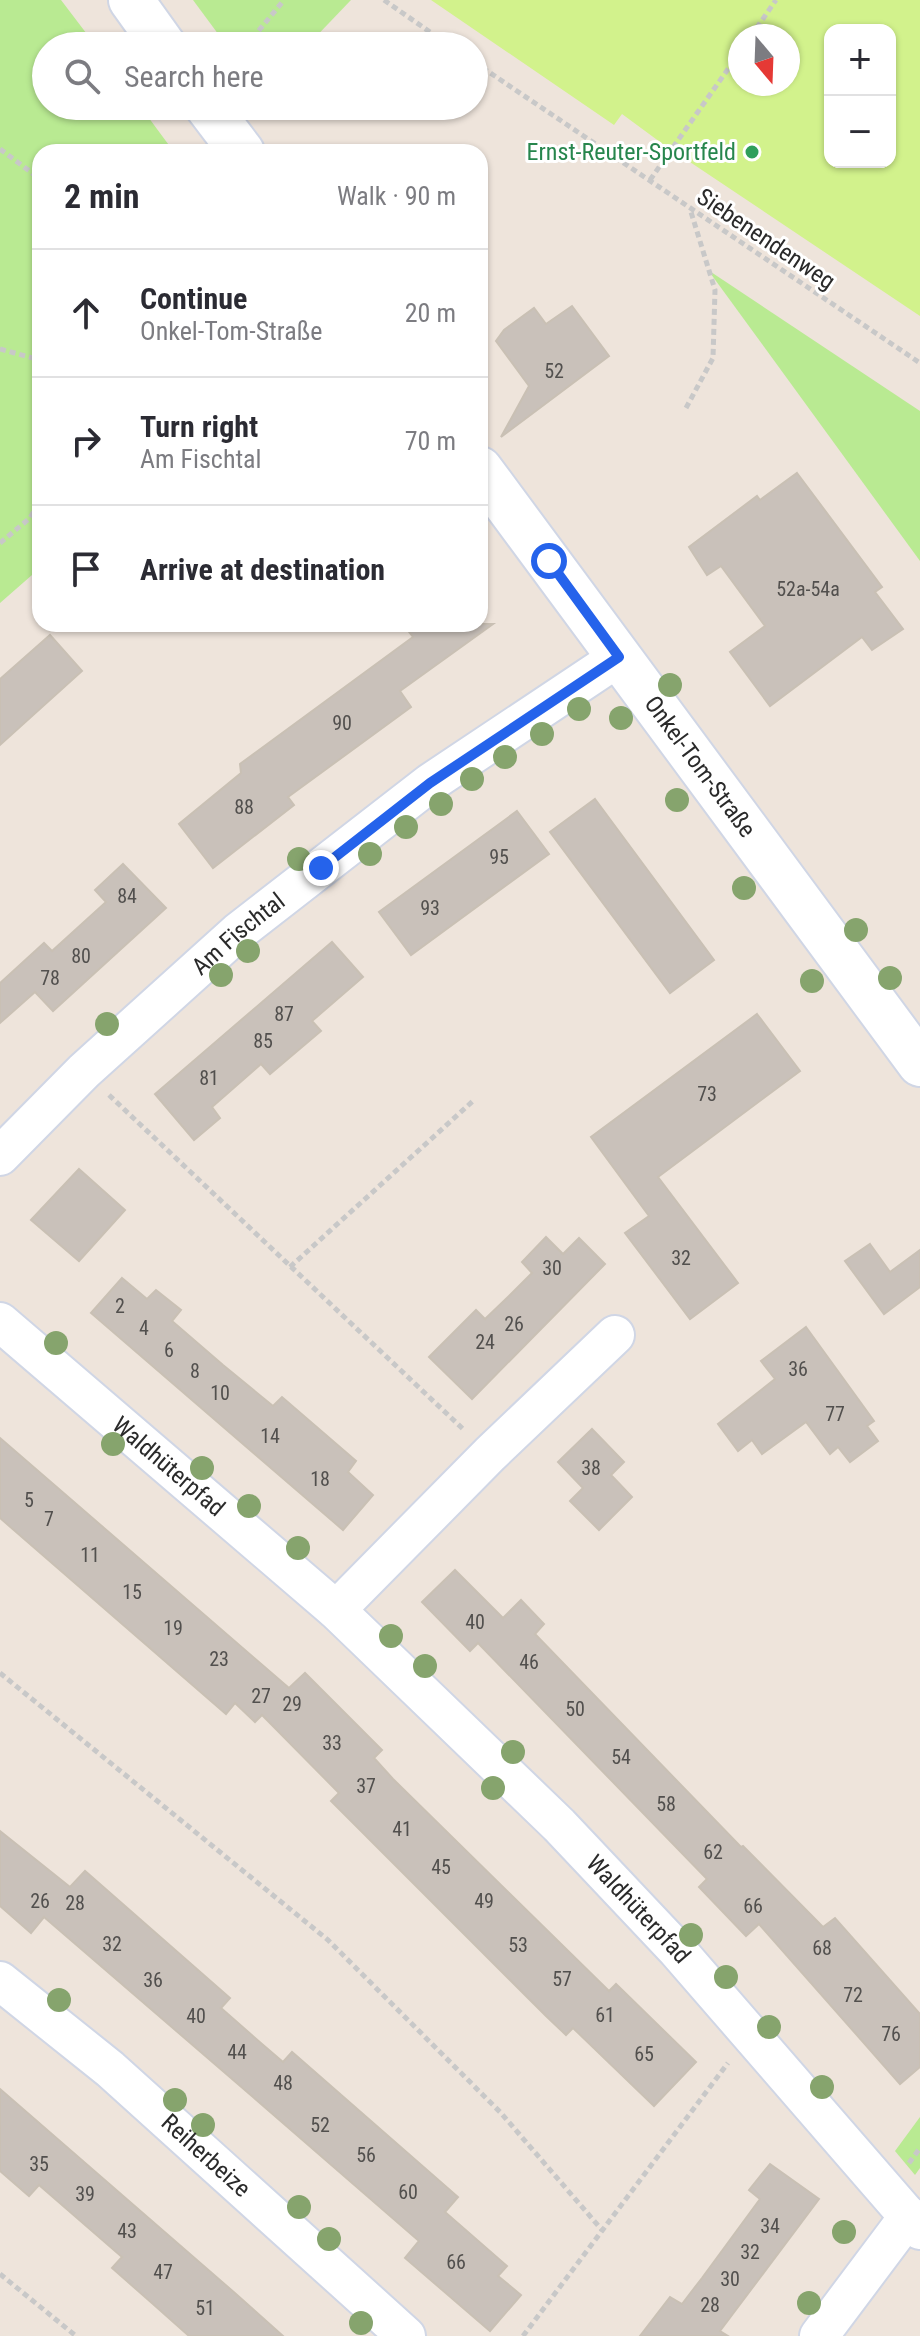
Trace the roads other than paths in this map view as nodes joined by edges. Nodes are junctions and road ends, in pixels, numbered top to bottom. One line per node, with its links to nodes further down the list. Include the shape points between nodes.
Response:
1 (131, 0): 2 (main road)
2 (154, 32)
3 (218, 120): 4 (main road)
4 (236, 144)
5 (488, 480): 6 (main road, Onkel-Tom-Straße)
6 (619, 657): 7 (main road, Onkel-Tom-Straße); 8 (street, Am Fischtal, via 430,783 238,932 84,1071)
7 (920, 1064)
8 (0, 1156)
9 (0, 1322): 11 (street, Waldhüterpfad)
10 (615, 1335): 11 (street)
11 (336, 1610): 13 (street, Waldhüterpfad, via 596,1864)
12 (0, 1981): 14 (street, Reiherbeize, via 110,2069)
13 (914, 2223): 15 (street)
14 (406, 2336)
15 (819, 2336)

